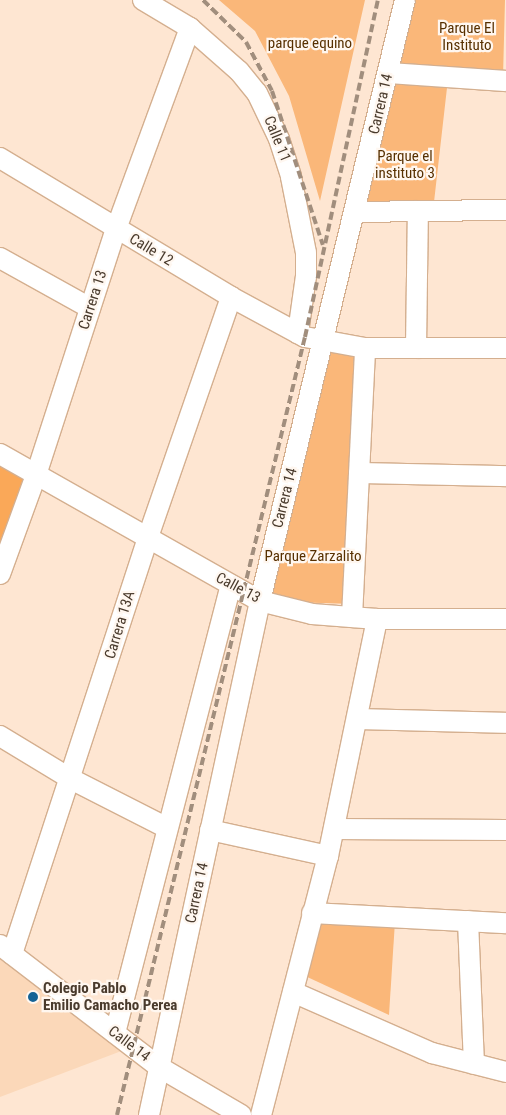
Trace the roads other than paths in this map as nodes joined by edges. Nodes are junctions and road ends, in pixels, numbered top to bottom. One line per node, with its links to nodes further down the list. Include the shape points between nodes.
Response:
1 (143, 0): 3 (street, Calle 11)
2 (406, 0): 4 (street, Carrera 14)
3 (190, 28): 10 (street, Carrera 13); 14 (street, Calle 11, via 239,71 257,93 280,139 306,254)
4 (388, 73): 5 (street); 8 (street, Carrera 14)
5 (506, 80)
6 (0, 158): 10 (street, Calle 12)
7 (506, 210): 9 (street)
8 (355, 212): 9 (street); 14 (street, Carrera 14)
9 (418, 212): 16 (street)
10 (116, 229): 12 (street, Calle 12); 13 (street, Carrera 13)
11 (0, 258): 13 (street)
12 (231, 297): 14 (street, Calle 12); 22 (street, Carrera 13A)
13 (90, 308): 20 (street, Carrera 13)
14 (308, 338): 15 (street); 25 (street, Carrera 14)
15 (365, 348): 16 (street); 19 (street)
16 (416, 348): 17 (street)
17 (506, 348)
18 (0, 454): 20 (street, Calle 13)
19 (359, 473): 21 (street); 26 (street)
20 (36, 475): 22 (street, Calle 13); 23 (street, Carrera 13)
21 (506, 476)
22 (148, 537): 24 (street, Calle 13); 32 (street, Carrera 13A)
23 (0, 574)
24 (232, 586): 25 (street, Calle 13); 33 (street)
25 (260, 601): 26 (street, Calle 13, via 312,614); 35 (street, Carrera 14)
26 (352, 617): 27 (street, Calle 13)
27 (377, 619): 28 (street, Calle 13); 29 (street)
28 (506, 619)
29 (358, 719): 30 (street); 34 (street)
30 (506, 723)
31 (0, 736): 32 (street)
32 (71, 779): 33 (street); 41 (street, Carrera 13A)
33 (167, 828): 43 (street)
34 (334, 829): 36 (street); 37 (street)
35 (210, 830): 37 (street); 45 (street, Carrera 14)
36 (506, 830)
37 (328, 856): 38 (street)
38 (312, 913): 39 (street); 42 (street)
39 (468, 921): 40 (street); 44 (street)
40 (506, 923)
41 (6, 950): 43 (street, Calle 14)
42 (293, 992): 44 (street, via 432,1053); 49 (street)
43 (115, 1033): 45 (street, Calle 14)
44 (474, 1064): 46 (street)
45 (160, 1067): 47 (street, Carrera 14); 48 (street, Calle 14)
46 (506, 1072)
47 (149, 1115)
48 (241, 1115)
49 (261, 1115)

